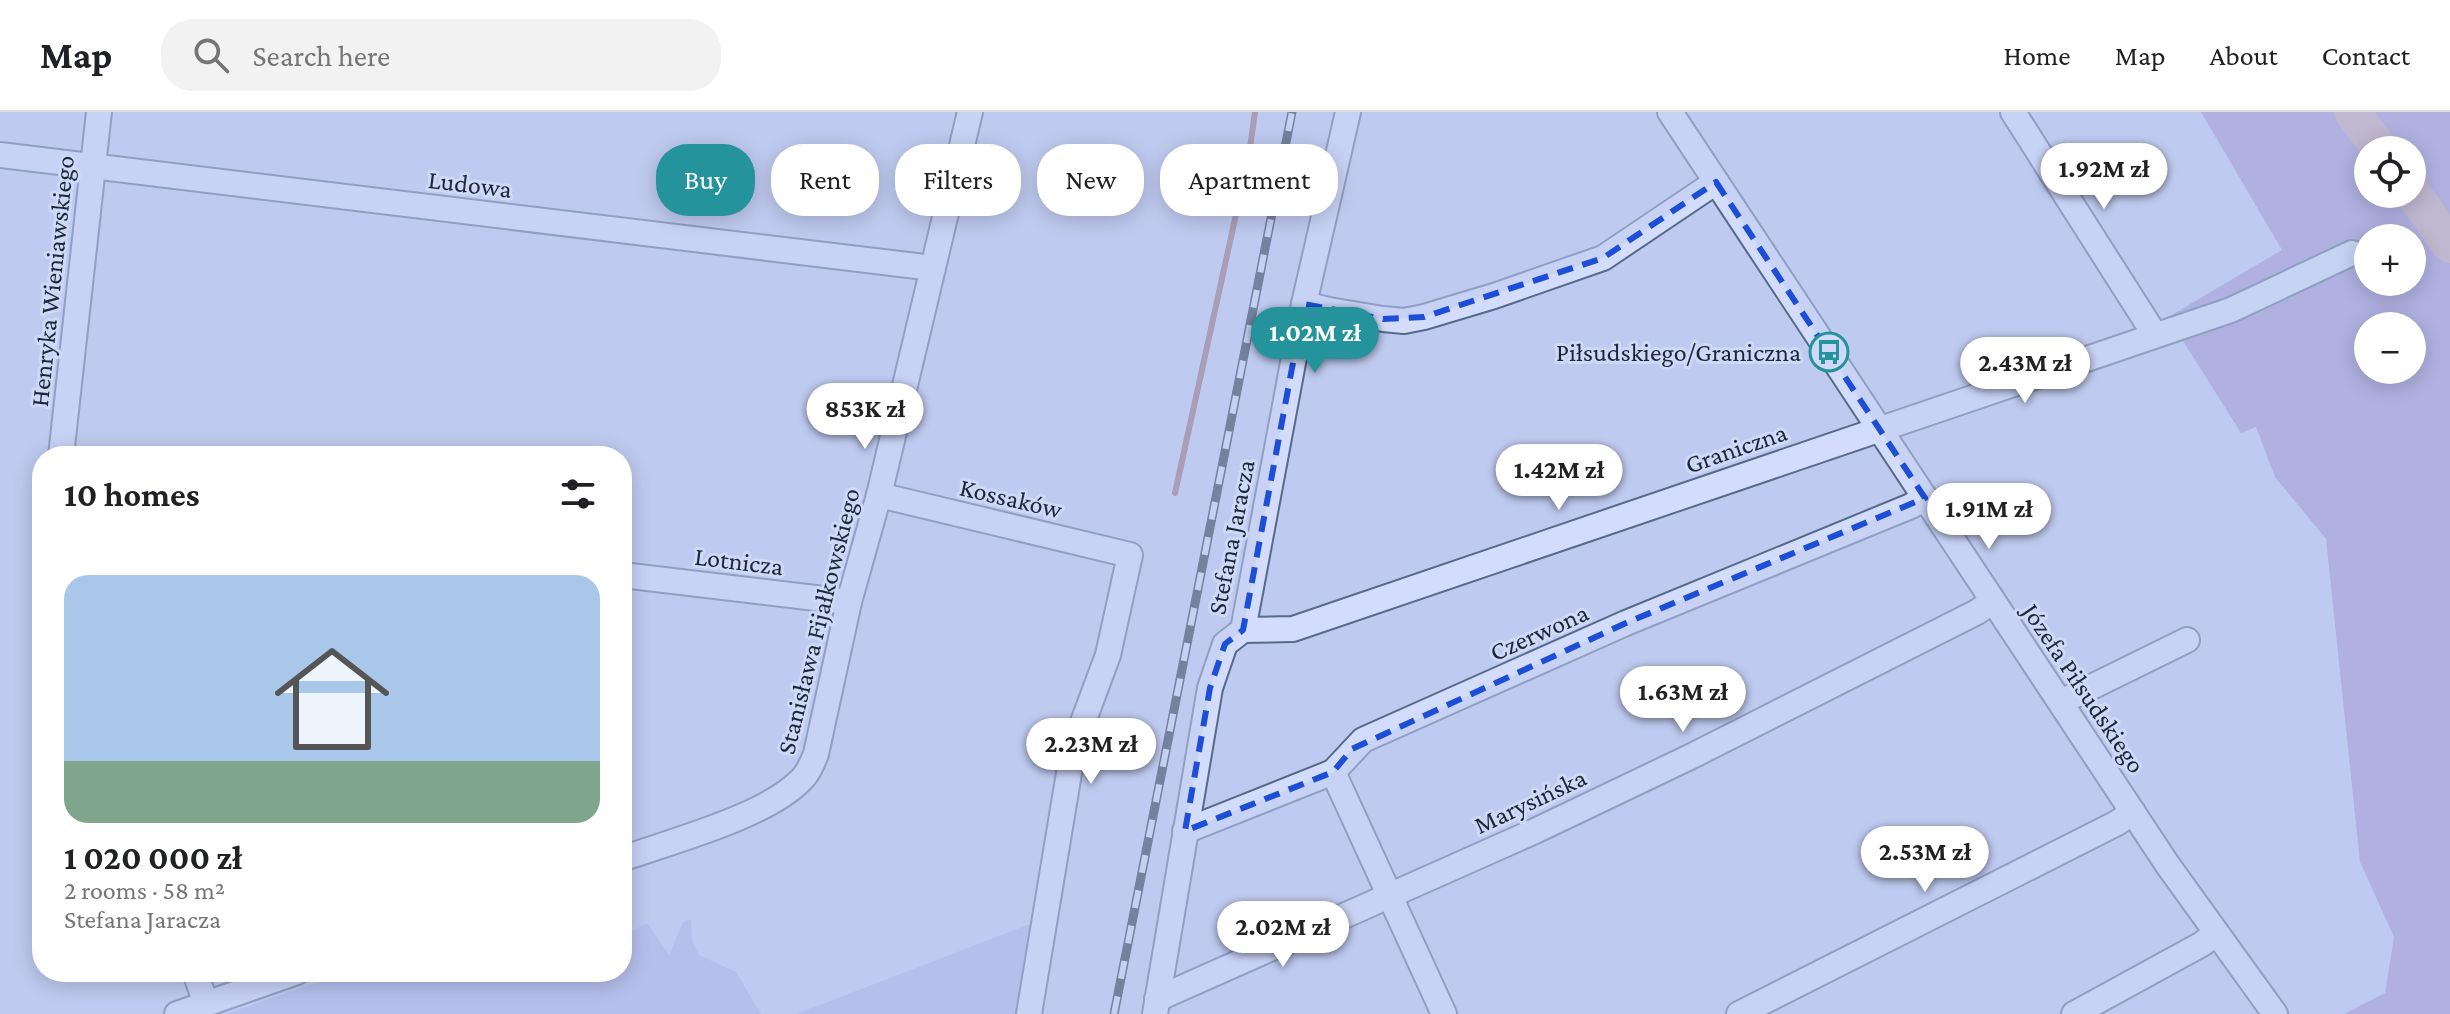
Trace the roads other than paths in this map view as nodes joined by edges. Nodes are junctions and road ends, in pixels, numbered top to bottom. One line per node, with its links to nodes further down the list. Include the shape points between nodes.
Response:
1 (99, 112): 7 (street, Henryka Wieniawskiego)
2 (970, 112): 10 (street, Stanisława Fijałkowskiego)
3 (1348, 112): 11 (street, Stefana Jaracza)
4 (1670, 112): 8 (street, Józefa Piłsudskiego)
5 (2013, 112): 12 (street)
6 (0, 155): 7 (street, Ludowa)
7 (92, 167): 10 (street, Ludowa); 14 (street, Henryka Wieniawskiego)
8 (1716, 182): 11 (street, via 1603,258 1424,317 1383,319); 13 (street, Józefa Piłsudskiego)
9 (2352, 253): 12 (street, Graniczna, via 2231,310)
10 (933, 268): 15 (street, Stanisława Fijałkowskiego)
11 (1304, 304): 20 (street, Stefana Jaracza)
12 (2155, 335): 13 (street, Graniczna)
13 (1880, 429): 16 (street, Józefa Piłsudskiego); 20 (street, Graniczna, via 1293,629)
14 (62, 446)
15 (879, 495): 19 (street, Stanisława Fijałkowskiego); 34 (street, Kossaków, via 1130,555 1108,655 1073,749)
16 (1925, 498): 18 (street, Józefa Piłsudskiego); 23 (street, Czerwona, via 1363,740)
17 (632, 576): 19 (street, Lotnicza)
18 (1993, 601): 22 (street, Józefa Piłsudskiego); 27 (street, Marysińska, via 1692,756)
19 (849, 602): 26 (street, Stanisława Fijałkowskiego, via 816,754 805,776 773,801 732,820)
20 (1243, 630): 25 (street, Stefana Jaracza, via 1225,644 1210,688)
21 (2187, 640): 22 (street)
22 (2061, 702): 24 (street, Józefa Piłsudskiego)
23 (1333, 772): 25 (street, Czerwona); 27 (street)
24 (2133, 812): 28 (street, Józefa Piłsudskiego); 36 (street)
25 (1185, 831): 32 (street, Stefana Jaracza)
26 (632, 855)
27 (1390, 896): 32 (street, Marysińska); 35 (street)
28 (2216, 933): 37 (street); 38 (street, Józefa Piłsudskiego)
29 (198, 982): 31 (street)
30 (269, 982): 31 (street)
31 (206, 1004): 33 (street)
32 (1156, 1006)
33 (177, 1014)
34 (1029, 1014)
35 (1444, 1014)
36 (1739, 1014)
37 (2074, 1014)
38 (2275, 1014)

